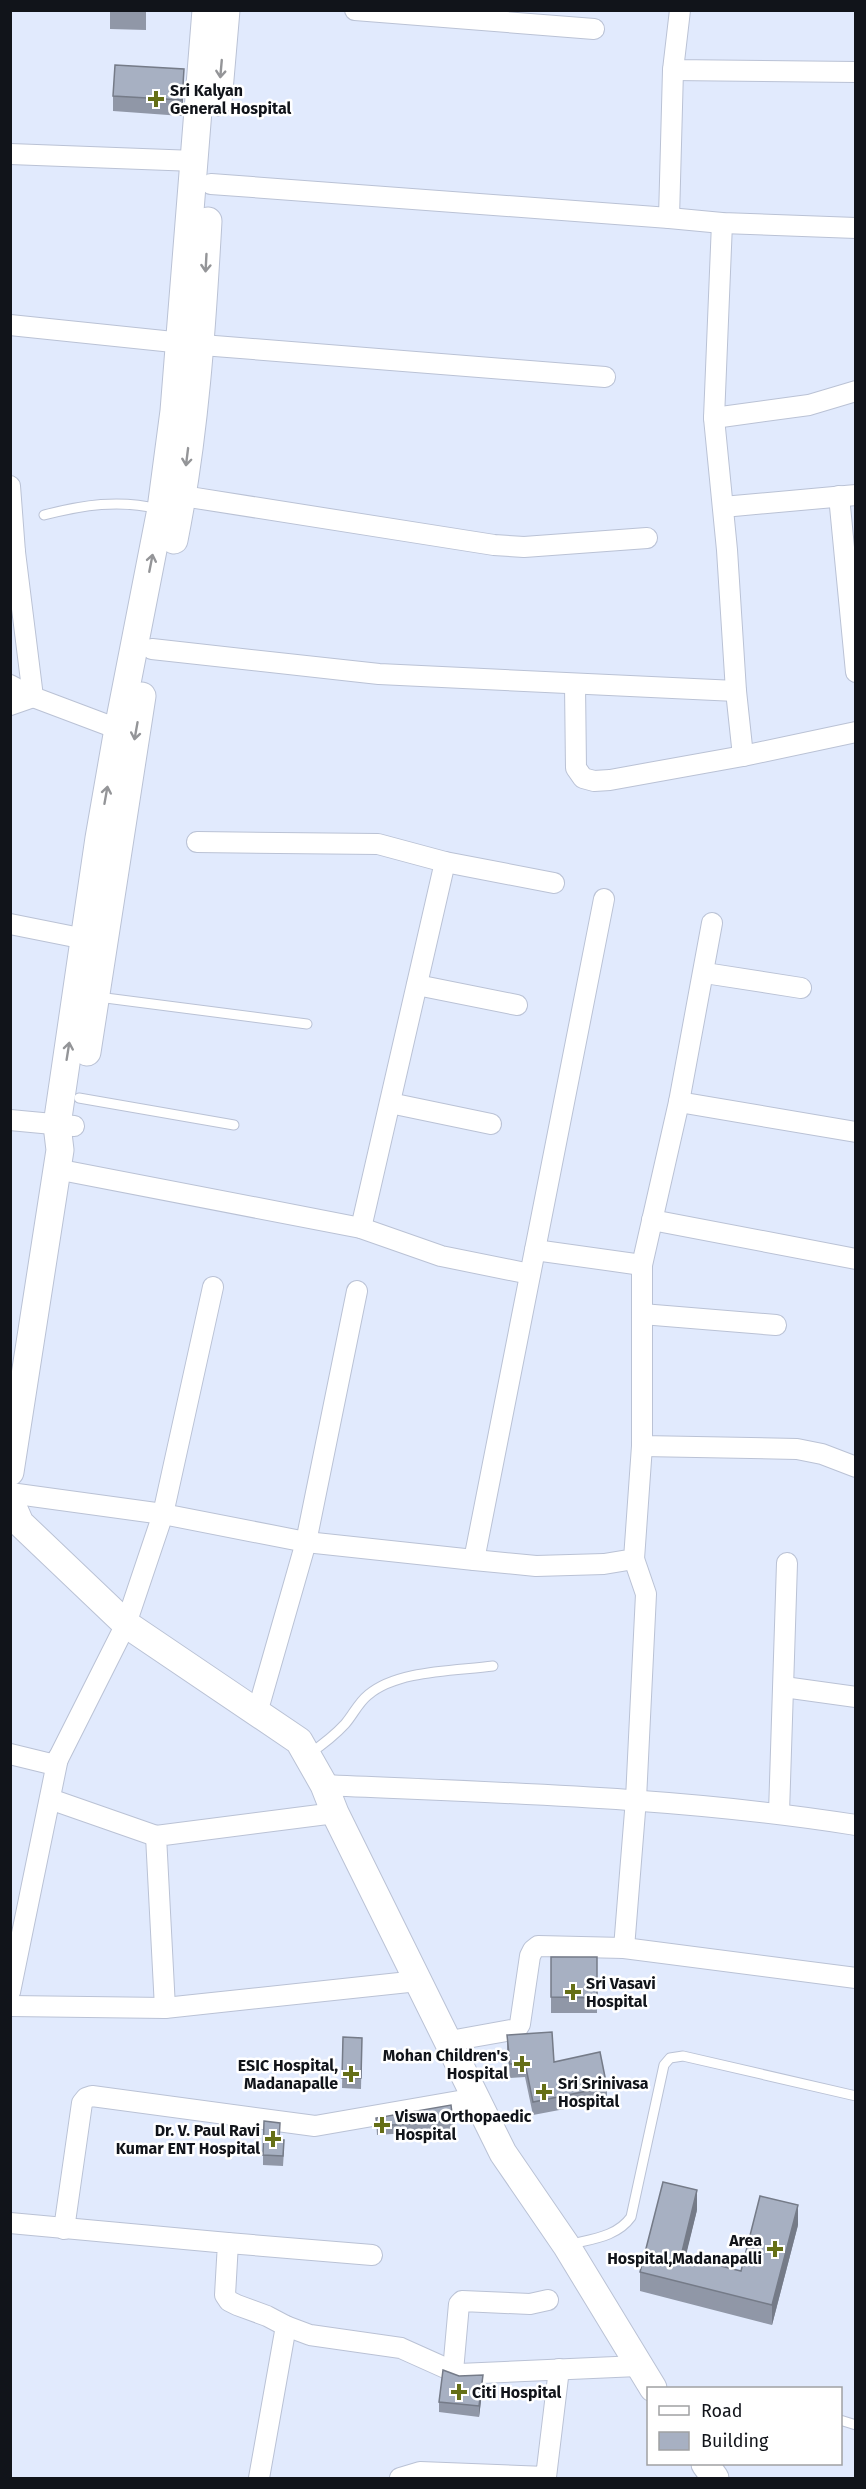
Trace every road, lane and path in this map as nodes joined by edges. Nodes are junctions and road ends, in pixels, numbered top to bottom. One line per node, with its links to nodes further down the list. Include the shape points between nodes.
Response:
1 (206, 10): 9 (main road)
2 (226, 10): 10 (main road, one-way to 10)
3 (355, 10): 5 (street)
4 (680, 10): 6 (street)
5 (594, 29)
6 (673, 70): 7 (street); 11 (street)
7 (855, 72)
8 (10, 154): 9 (street)
9 (195, 161): 15 (main road)
10 (211, 184): 11 (street); 15 (main road, one-way to 15)
11 (669, 218): 12 (street)
12 (722, 223): 13 (street); 18 (street)
13 (855, 228)
14 (10, 325): 15 (street)
15 (190, 343): 16 (street); 21 (main road, via 174,411)
16 (605, 376)
17 (855, 391): 18 (street, via 809,405)
18 (714, 418): 22 (street)
19 (10, 486): 25 (street)
20 (847, 495): 22 (street); 27 (street)
21 (172, 503): 23 (lane, via 105,503); 24 (street, via 494,545 524,547); 26 (main road); 33 (main road, one-way to 21)
22 (723, 507): 30 (street)
23 (44, 516)
24 (647, 538)
25 (13, 551): 31 (street)
26 (152, 649): 28 (street, via 379,674); 36 (main road, one-way to 36, via 134,744)
27 (855, 672)
28 (575, 684): 30 (street); 35 (street, via 576,768 583,778 610,780)
29 (10, 685): 31 (street)
30 (736, 691): 35 (street)
31 (33, 697): 32 (street); 33 (street)
32 (10, 705)
33 (118, 729): 36 (main road, one-way to 33)
34 (855, 732): 35 (street)
35 (743, 756)
36 (110, 838): 43 (main road); 47 (main road)
37 (197, 842): 38 (street, via 378,844)
38 (445, 862): 39 (street); 45 (street)
39 (554, 883)
40 (604, 899): 60 (street)
41 (712, 923): 44 (street)
42 (10, 924): 43 (street)
43 (85, 939): 57 (main road, one-way to 43)
44 (705, 973): 46 (street); 51 (street)
45 (417, 986): 48 (street); 52 (street)
46 (801, 988)
47 (96, 996): 49 (lane); 50 (main road)
48 (517, 1005)
49 (307, 1024)
50 (79, 1098): 55 (lane); 57 (main road)
51 (679, 1102): 56 (street); 58 (street)
52 (390, 1103): 54 (street); 59 (street)
53 (10, 1120): 57 (street)
54 (491, 1124)
55 (234, 1125)
56 (855, 1132)
57 (62, 1143): 59 (street); 70 (main road)
58 (652, 1220): 61 (street); 62 (street)
59 (361, 1228): 63 (street, via 441,1256)
60 (535, 1250): 62 (street); 63 (street)
61 (855, 1259)
62 (642, 1264): 66 (street)
63 (530, 1274): 76 (street)
64 (213, 1287): 73 (street)
65 (357, 1291): 74 (street)
66 (642, 1314): 67 (street); 68 (street)
67 (776, 1325)
68 (642, 1446): 69 (street, via 797,1449); 75 (street)
69 (855, 1467)
70 (11, 1470)
71 (10, 1493): 73 (street)
72 (10, 1500): 78 (main road, via 20,1523)
73 (164, 1515): 74 (street); 78 (street)
74 (306, 1542): 76 (street); 82 (street)
75 (634, 1559): 76 (street, via 536,1566); 88 (street, via 646,1594)
76 (474, 1560)
77 (787, 1563): 80 (street)
78 (126, 1624): 82 (main road); 85 (street)
79 (493, 1666): 84 (lane, via 383,1683 365,1697 330,1739)
80 (784, 1687): 81 (street); 90 (street)
81 (855, 1697)
82 (257, 1713): 84 (main road, via 299,1741)
83 (10, 1754): 85 (street, via 55,1765)
84 (307, 1756): 86 (main road)
85 (58, 1758): 87 (street)
86 (324, 1785): 88 (street); 89 (main road)
87 (50, 1799): 92 (street); 94 (street)
88 (636, 1799): 90 (street); 93 (street)
89 (335, 1813): 92 (street); 96 (main road)
90 (779, 1813): 91 (street)
91 (855, 1825)
92 (156, 1836): 99 (street)
93 (624, 1948): 95 (street); 100 (street, via 538,1946 530,1956 517,2029)
94 (13, 1970): 97 (street)
95 (855, 1978)
96 (418, 1981): 99 (street); 100 (main road)
97 (10, 1992)
98 (10, 2006): 99 (street)
99 (165, 2008)
100 (450, 2041): 102 (main road)
101 (855, 2096): 106 (lane, via 683,2055 670,2058 664,2065 631,2217 616,2232)
102 (476, 2098): 104 (street, via 315,2126 92,2096 82,2103); 106 (main road, via 504,2152)
103 (10, 2223): 104 (street)
104 (64, 2229): 105 (street)
105 (228, 2243): 107 (street); 109 (street, via 225,2295 229,2301)
106 (566, 2245): 110 (main road)
107 (372, 2255)
108 (548, 2300): 112 (street, via 530,2304 462,2301)
109 (286, 2326): 112 (street, via 310,2335 401,2348); 115 (street)
110 (638, 2366): 111 (street); 113 (main road)
111 (559, 2369): 112 (street, via 477,2374); 116 (street, via 546,2477 420,2472)
112 (453, 2371)
113 (652, 2387)
114 (706, 2465): 117 (main road)
115 (259, 2478)
116 (400, 2478)
117 (715, 2478)

